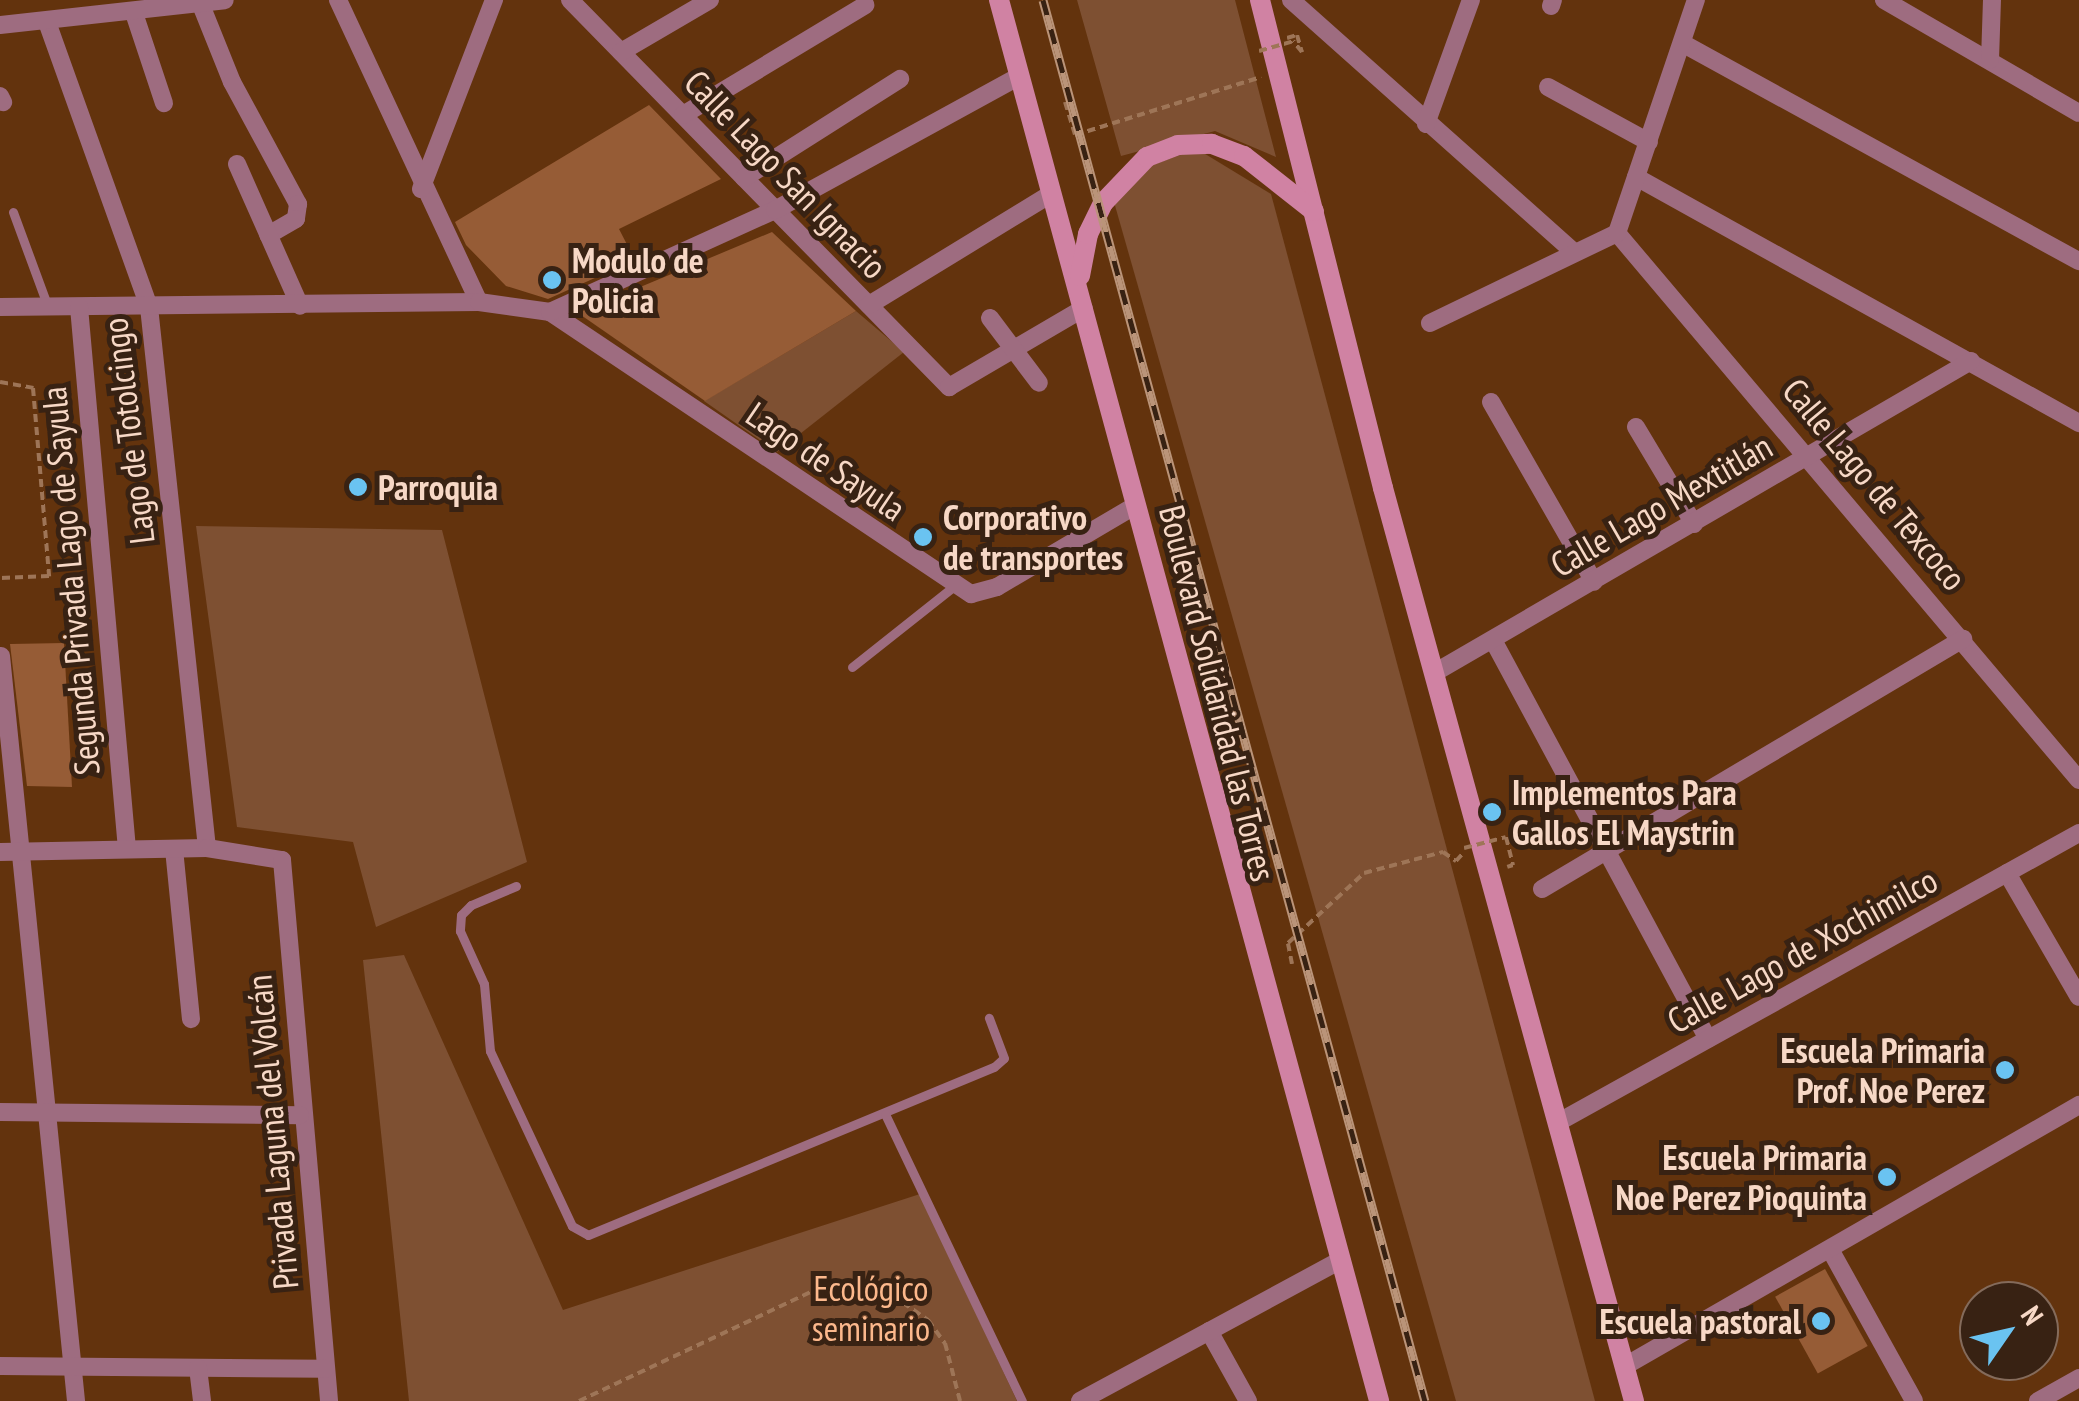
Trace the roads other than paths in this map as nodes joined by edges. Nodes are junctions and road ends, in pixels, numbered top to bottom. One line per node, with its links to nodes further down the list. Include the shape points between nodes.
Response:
1 (62, 0): 17 (street)
2 (224, 0): 14 (street)
3 (338, 0): 34 (street)
4 (494, 0): 34 (street)
5 (710, 0): 21 (street)
6 (998, 0): 23 (main road, Boulevard Solidaridad las Torres)
7 (1260, 0): 38 (main road)
8 (1291, 0): 29 (street)
9 (1471, 0): 29 (street)
10 (1696, 0): 20 (street)
11 (1884, 0): 22 (street)
12 (1992, 0): 22 (street)
13 (574, 1): 21 (street, Calle Lago San Ignacio)
14 (200, 2): 16 (street); 40 (street, via 232,82 298,204 296,219)
15 (865, 5): 28 (street)
16 (134, 13): 17 (street); 26 (street)
17 (68, 20): 18 (street)
18 (47, 22): 19 (street); 50 (street, Lago de Totolcingo)
19 (0, 25)
20 (1682, 43): 30 (street); 42 (street)
21 (621, 52): 28 (street, Calle Lago San Ignacio)
22 (1990, 60): 27 (street)
23 (1020, 76): 35 (main road, Boulevard Solidaridad las Torres); 36 (street)
24 (900, 79): 33 (street)
25 (1548, 86): 30 (street)
26 (164, 103)
27 (2079, 113)
28 (683, 116): 33 (street, Calle Lago San Ignacio)
29 (1426, 124): 41 (street)
30 (1649, 142): 32 (street)
31 (237, 164): 40 (street)
32 (1636, 177): 39 (street); 56 (street)
33 (744, 178): 36 (street, Calle Lago San Ignacio)
34 (421, 189): 44 (street)
35 (1051, 194): 43 (main road, Boulevard Solidaridad las Torres); 45 (street)
36 (775, 210): 45 (street, Calle Lago San Ignacio); 52 (street)
37 (13, 212): 48 (lane)
38 (1314, 212): 43 (main road, via 1272,174 1228,149 1196,143 1162,150 1134,168 1103,204 1088,234); 70 (main road)
39 (1617, 232): 41 (street); 61 (street, Calle Lago de Texcoco)
40 (268, 235): 46 (street)
41 (1572, 250): 54 (street)
42 (2079, 261)
43 (1078, 286): 51 (main road, Boulevard Solidaridad las Torres)
44 (479, 302): 46 (street, Lago de Sayula); 52 (street, Lago de Sayula)
45 (869, 305): 55 (street, Calle Lago San Ignacio, via 949,388)
46 (300, 306): 50 (street, Lago de Sayula)
47 (0, 307): 48 (street, Lago de Sayula)
48 (48, 307): 49 (street, Lago de Sayula)
49 (79, 307): 50 (street, Lago de Sayula); 75 (street, Segunda Privada Lago de Sayula)
50 (148, 307): 74 (street, Lago de Totolcingo)
51 (1084, 308): 55 (street); 62 (main road, Boulevard Solidaridad las Torres)
52 (550, 312): 65 (street, Lago de Sayula)
53 (990, 318): 55 (street)
54 (1430, 323)
55 (1016, 352): 57 (street)
56 (1971, 361): 59 (street); 61 (street, Calle Lago Mextitlán)
57 (1038, 383)
58 (1492, 402): 64 (street)
59 (2079, 423)
60 (1636, 427): 63 (street)
61 (1810, 455): 63 (street, Calle Lago Mextitlán); 66 (street, Calle Lago de Texcoco)
62 (1136, 505): 65 (street, via 997,588 971,594); 93 (main road, Boulevard Solidaridad las Torres, via 1250,944)
63 (1694, 524): 64 (street, Calle Lago Mextitlán)
64 (1594, 582): 67 (street, Calle Lago Mextitlán)
65 (953, 588): 69 (lane)
66 (1963, 639): 71 (street, Calle Lago de Texcoco); 77 (street)
67 (1494, 640): 70 (street, Calle Lago Mextitlán); 77 (street)
68 (2, 656): 76 (street)
69 (852, 667)
70 (1434, 673): 91 (main road)
71 (2079, 780)
72 (2079, 832): 79 (street, Calle Lago de Xochimilco)
73 (174, 848): 74 (street); 75 (street); 84 (street)
74 (207, 848): 90 (street, Privada Laguna del Volcán, via 280,858)
75 (128, 849): 76 (street)
76 (22, 851): 78 (street); 88 (street)
77 (1608, 851): 81 (street); 85 (street)
78 (0, 852)
79 (2007, 873): 82 (street); 85 (street, Calle Lago de Xochimilco)
80 (516, 886): 89 (lane, via 471,905 461,915 460,930 484,984 490,1051 572,1226 588,1235 607,1232)
81 (1542, 889)
82 (2079, 998)
83 (989, 1018): 89 (lane, via 1004,1058)
84 (191, 1020)
85 (1708, 1040): 91 (street, Calle Lago de Xochimilco)
86 (2079, 1105): 92 (street)
87 (0, 1112): 88 (street)
88 (45, 1112): 90 (street); 96 (street)
89 (884, 1114): 104 (lane)
90 (300, 1115): 99 (street, Privada Laguna del Volcán)
91 (1557, 1123): 97 (main road)
92 (1831, 1251): 97 (street); 109 (street)
93 (1341, 1260): 94 (street); 107 (main road, Boulevard Solidaridad las Torres)
94 (1209, 1331): 105 (street); 106 (street)
95 (0, 1366): 96 (street)
96 (72, 1366): 98 (street); 101 (street)
97 (1625, 1366): 108 (main road)
98 (198, 1368): 99 (street); 102 (street)
99 (325, 1369): 103 (street, Privada Laguna del Volcán)
100 (2079, 1378): 110 (street)
101 (76, 1401)
102 (202, 1401)
103 (328, 1401)
104 (1022, 1401)
105 (1080, 1401)
106 (1248, 1401)
107 (1378, 1401)
108 (1634, 1401)
109 (1914, 1401)
110 (2038, 1401)

